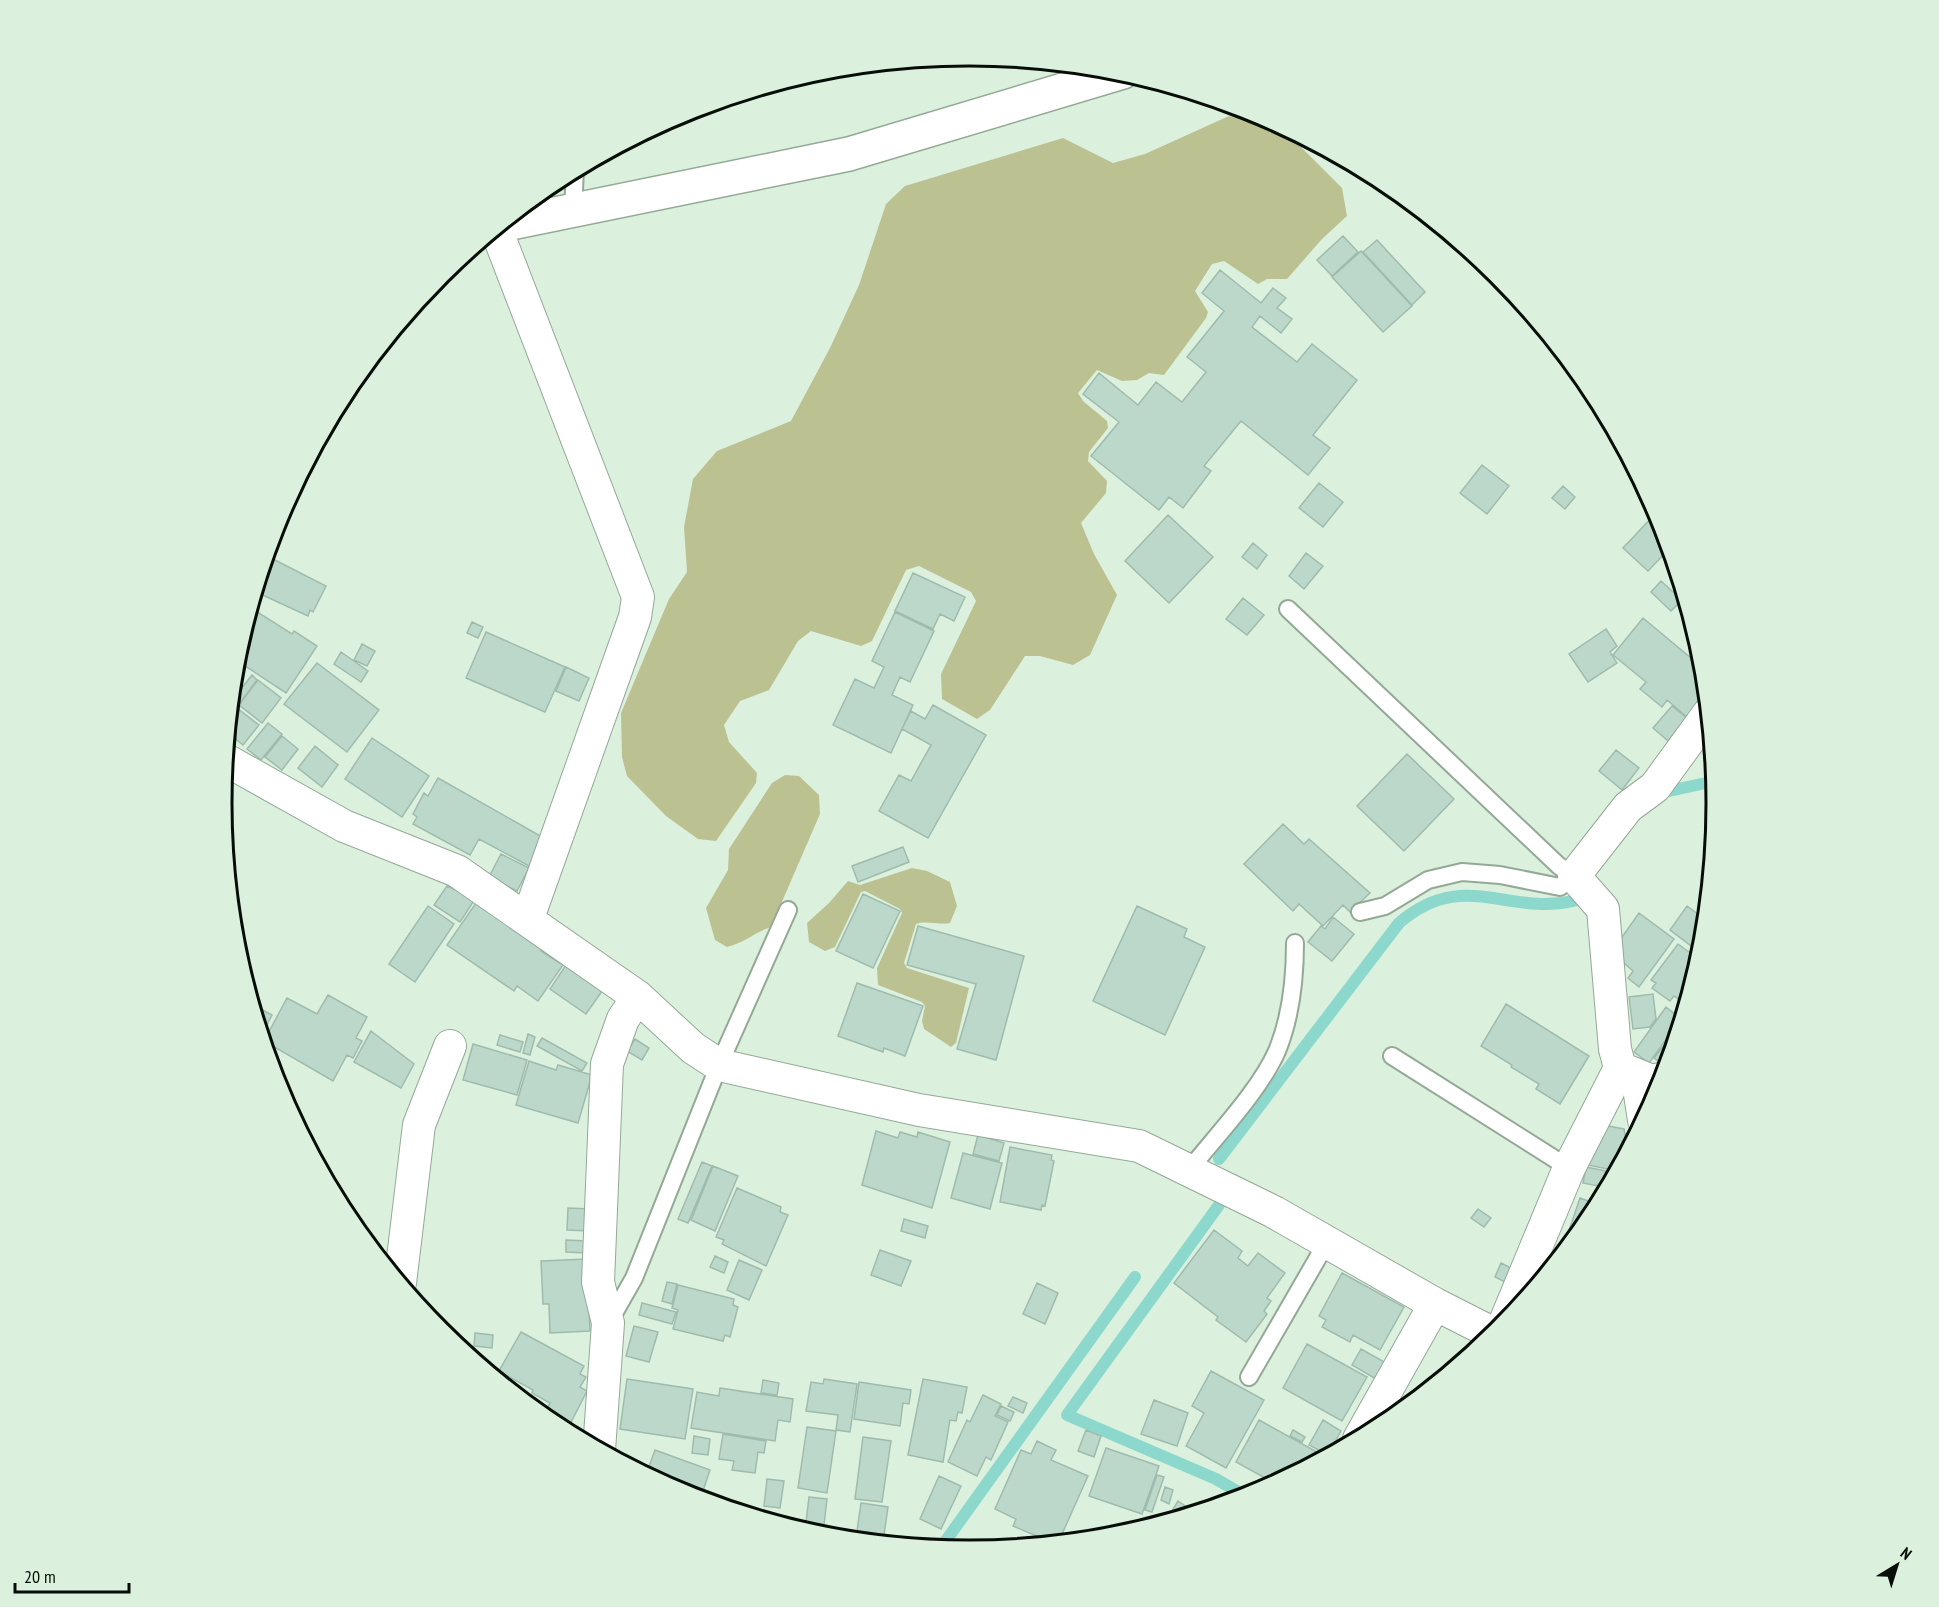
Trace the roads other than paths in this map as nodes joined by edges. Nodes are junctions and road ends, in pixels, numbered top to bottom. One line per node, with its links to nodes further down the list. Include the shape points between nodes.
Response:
1 (1102, 78): 3 (street, via 849,154)
2 (574, 181): 3 (lane)
3 (573, 210): 4 (street)
4 (516, 222)
5 (499, 236): 12 (street, via 638,597 635,617)
6 (1288, 609): 9 (lane)
7 (1702, 722): 9 (street, via 1655,787 1628,807)
8 (234, 764): 12 (street, via 344,826 457,871)
9 (1574, 876): 11 (lane, via 1560,887 1462,872 1428,880 1385,906); 18 (street, via 1603,909 1615,1048)
10 (788, 910): 17 (lane)
11 (1360, 912)
12 (528, 918): 14 (street)
13 (1295, 943): 21 (lane, via 1289,1013 1276,1052 1264,1074)
14 (638, 997): 17 (street, via 693,1048); 26 (street, via 623,1019 607,1064 598,1282)
15 (450, 1046): 23 (street, via 419,1125)
16 (1392, 1056): 20 (lane)
17 (719, 1065): 21 (street, via 919,1110 1139,1146); 26 (lane, via 634,1278)
18 (1641, 1074): 19 (street); 20 (street)
19 (1643, 1104)
20 (1569, 1168): 24 (street)
21 (1189, 1170): 22 (street)
22 (1327, 1242): 25 (street); 28 (lane)
23 (401, 1273)
24 (1514, 1301)
25 (1435, 1304): 27 (street); 29 (street)
26 (608, 1323): 30 (street)
27 (1486, 1330)
28 (1249, 1377)
29 (1367, 1424)
30 (600, 1441)

